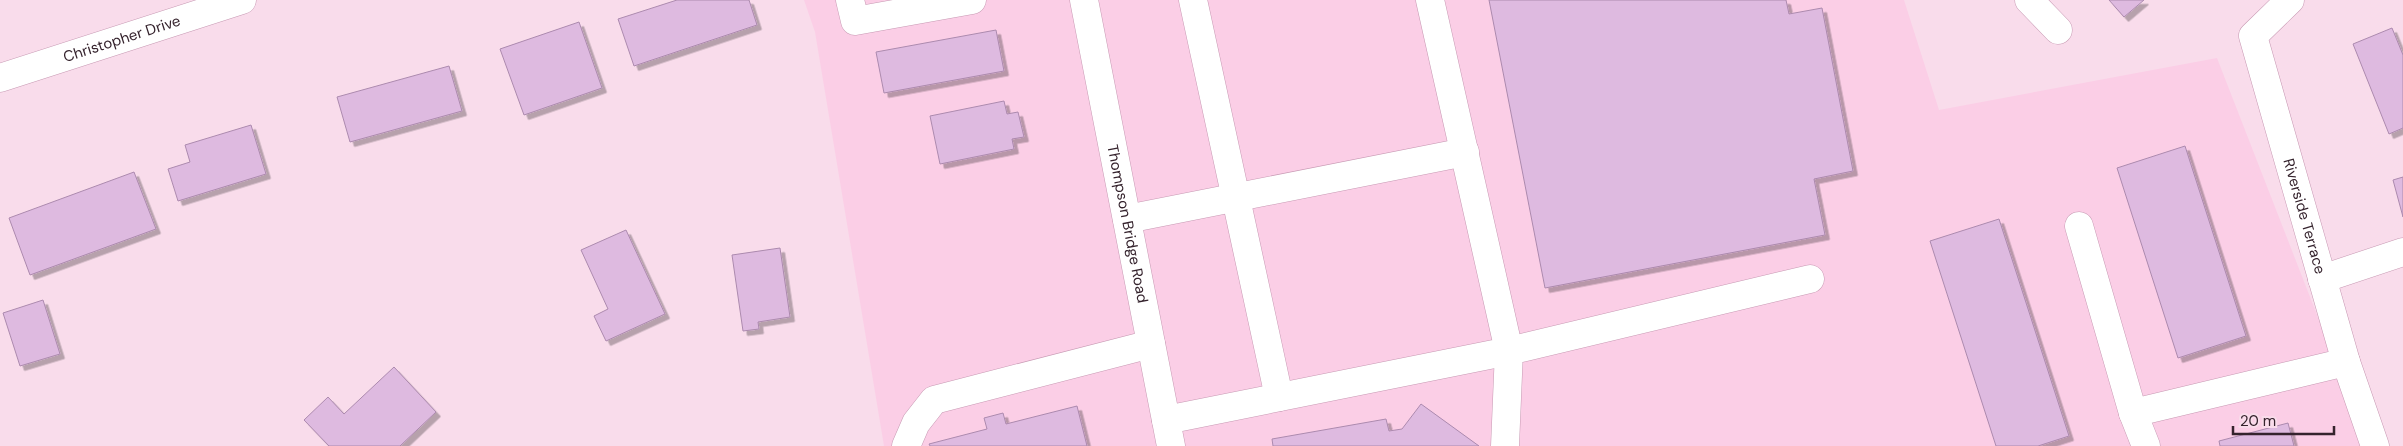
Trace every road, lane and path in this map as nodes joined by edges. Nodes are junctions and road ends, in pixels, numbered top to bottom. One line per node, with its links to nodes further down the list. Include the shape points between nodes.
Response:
1 (242, 0): 10 (main road, Christopher Drive)
2 (850, 0): 3 (main road, via 856,20)
3 (972, 0)
4 (1084, 0): 13 (main road, Thompson Bridge Road)
5 (1193, 0): 12 (main road)
6 (1430, 0): 11 (main road)
7 (2029, 0): 9 (main road)
8 (2290, 0): 17 (main road, Riverside Terrace, via 2252,36)
9 (2058, 30)
10 (0, 78)
11 (1465, 152): 12 (main road); 19 (main road)
12 (1236, 197): 13 (main road); 21 (main road)
13 (1127, 219): 18 (main road, Thompson Bridge Road)
14 (2079, 226): 22 (main road)
15 (2403, 252): 17 (main road)
16 (1810, 280): 19 (main road)
17 (2322, 280): 20 (main road, Riverside Terrace)
18 (1151, 344): 23 (main road, Thompson Bridge Road); 24 (main road, via 934,400 916,423)
19 (1509, 351): 21 (main road); 25 (main road)
20 (2346, 362): 22 (main road); 27 (main road, Riverside Terrace)
21 (1279, 397): 23 (main road)
22 (2133, 413): 26 (main road)
23 (1168, 433)
24 (906, 446)
25 (1505, 446)
26 (2146, 446)
27 (2375, 446)

